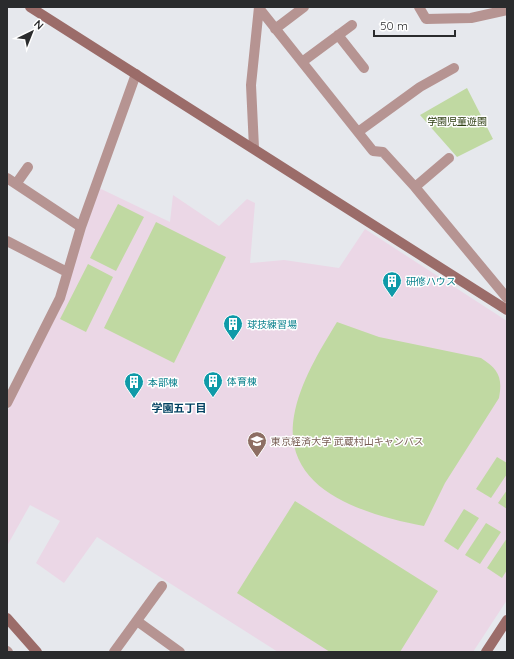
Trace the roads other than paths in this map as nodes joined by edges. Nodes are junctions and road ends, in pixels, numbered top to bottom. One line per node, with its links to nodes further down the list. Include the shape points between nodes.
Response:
1 (30, 7): 12 (street)
2 (304, 7): 7 (street)
3 (419, 7): 5 (street, via 426,20 471,18)
4 (259, 8): 7 (street); 14 (street, via 251,85)
5 (507, 10)
6 (352, 25): 8 (street)
7 (275, 29): 9 (street)
8 (338, 36): 9 (street); 10 (street)
9 (302, 62): 13 (street)
10 (364, 68)
11 (454, 68): 13 (street, via 420,86)
12 (136, 74): 14 (street); 20 (street)
13 (358, 132): 19 (street, via 373,151 383,152)
14 (254, 148): 24 (street)
15 (449, 158): 19 (street)
16 (28, 167): 18 (street)
17 (7, 178): 18 (street)
18 (16, 184): 20 (street)
19 (415, 188): 23 (street)
20 (81, 227): 22 (street)
21 (7, 241): 22 (street)
22 (67, 272): 25 (street, via 60,298)
23 (507, 298)
24 (507, 310)
25 (7, 403)
26 (162, 586): 28 (street)
27 (7, 618): 30 (street)
28 (137, 620): 31 (street); 32 (street)
29 (507, 620): 33 (street)
30 (37, 652)
31 (114, 652)
32 (180, 652)
33 (486, 652)

